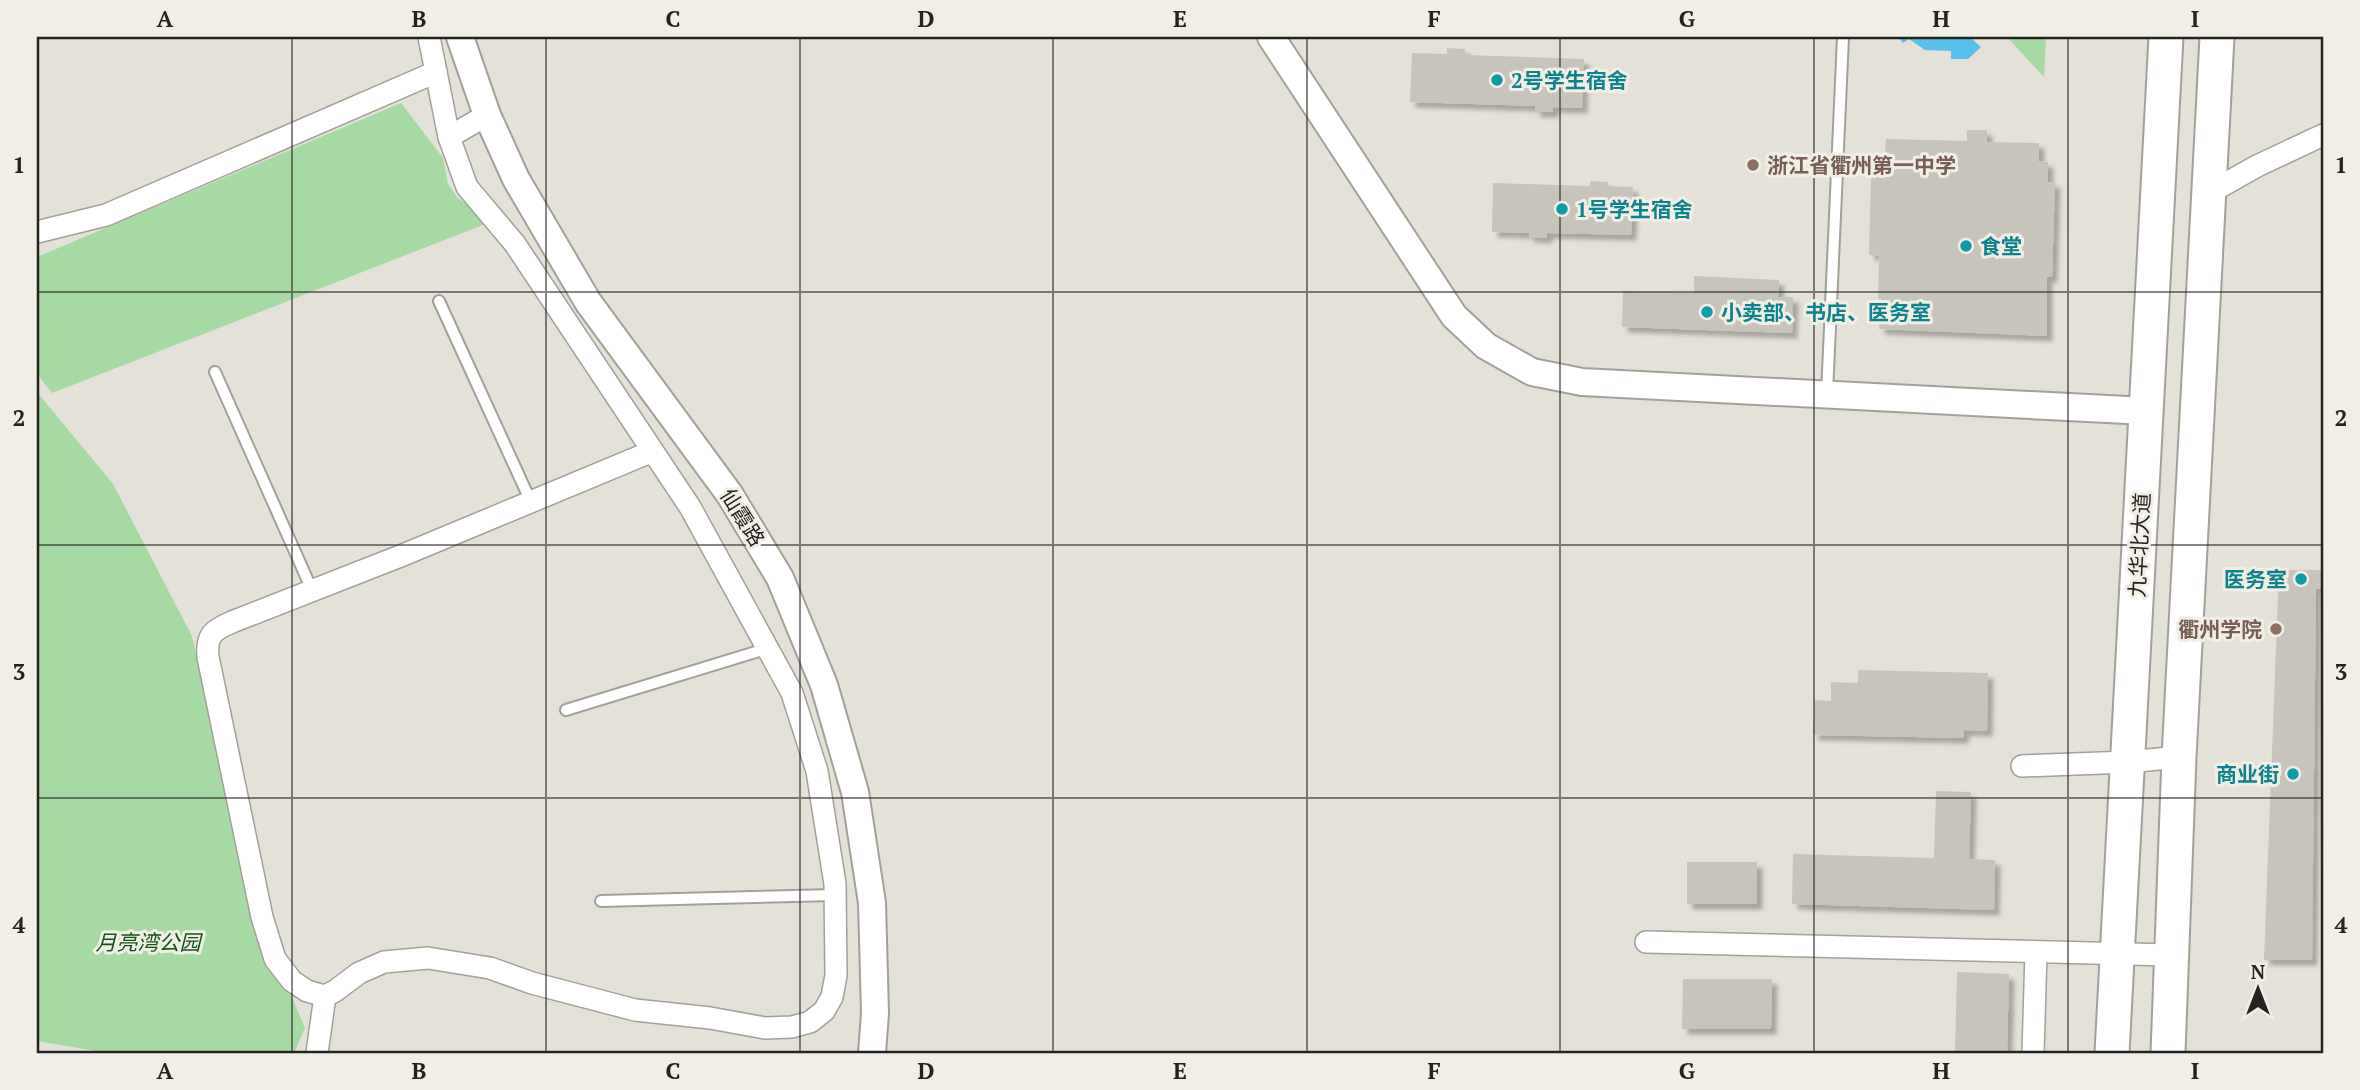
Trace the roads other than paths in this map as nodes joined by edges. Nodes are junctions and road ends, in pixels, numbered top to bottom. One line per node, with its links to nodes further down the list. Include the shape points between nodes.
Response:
1 (429, 37): 7 (street)
2 (460, 37): 8 (street, 仙霞路)
3 (1271, 37): 15 (street, via 1454,316 1486,346 1532,372 1582,382)
4 (1843, 37): 15 (lane)
5 (2166, 37): 16 (main road, 九华北大道)
6 (2217, 37): 11 (main road)
7 (436, 72): 10 (street); 12 (street, via 106,215)
8 (487, 115): 10 (street); 33 (street, 仙霞路, via 516,179 588,302 730,495 790,602 824,685 855,792 872,903)
9 (2323, 135): 11 (street)
10 (449, 137): 17 (street, via 467,187 515,244)
11 (2209, 193): 22 (main road)
12 (37, 232)
13 (439, 301): 18 (lane)
14 (215, 372): 19 (lane)
15 (1828, 394): 16 (street)
16 (2146, 411): 23 (main road, 九华北大道)
17 (653, 451): 18 (street); 20 (street)
18 (531, 502): 19 (street)
19 (312, 590): 31 (street, via 219,627 207,644 259,903 275,959 292,981)
20 (769, 648): 21 (lane); 25 (street, via 792,693 817,771)
21 (566, 710)
22 (2179, 757): 23 (street); 30 (main road)
23 (2128, 762): 24 (street); 29 (main road, 九华北大道)
24 (2022, 766)
25 (835, 895): 26 (lane); 31 (street, via 832,997 810,1022 792,1027 765,1028 635,1010 490,968 428,958 384,962)
26 (601, 901)
27 (1646, 942): 28 (street)
28 (2036, 952): 29 (street); 34 (street)
29 (2118, 954): 30 (street); 35 (main road, 九华北大道)
30 (2171, 956): 36 (main road)
31 (326, 996): 32 (street)
32 (317, 1053)
33 (872, 1053)
34 (2033, 1053)
35 (2112, 1053)
36 (2168, 1053)

